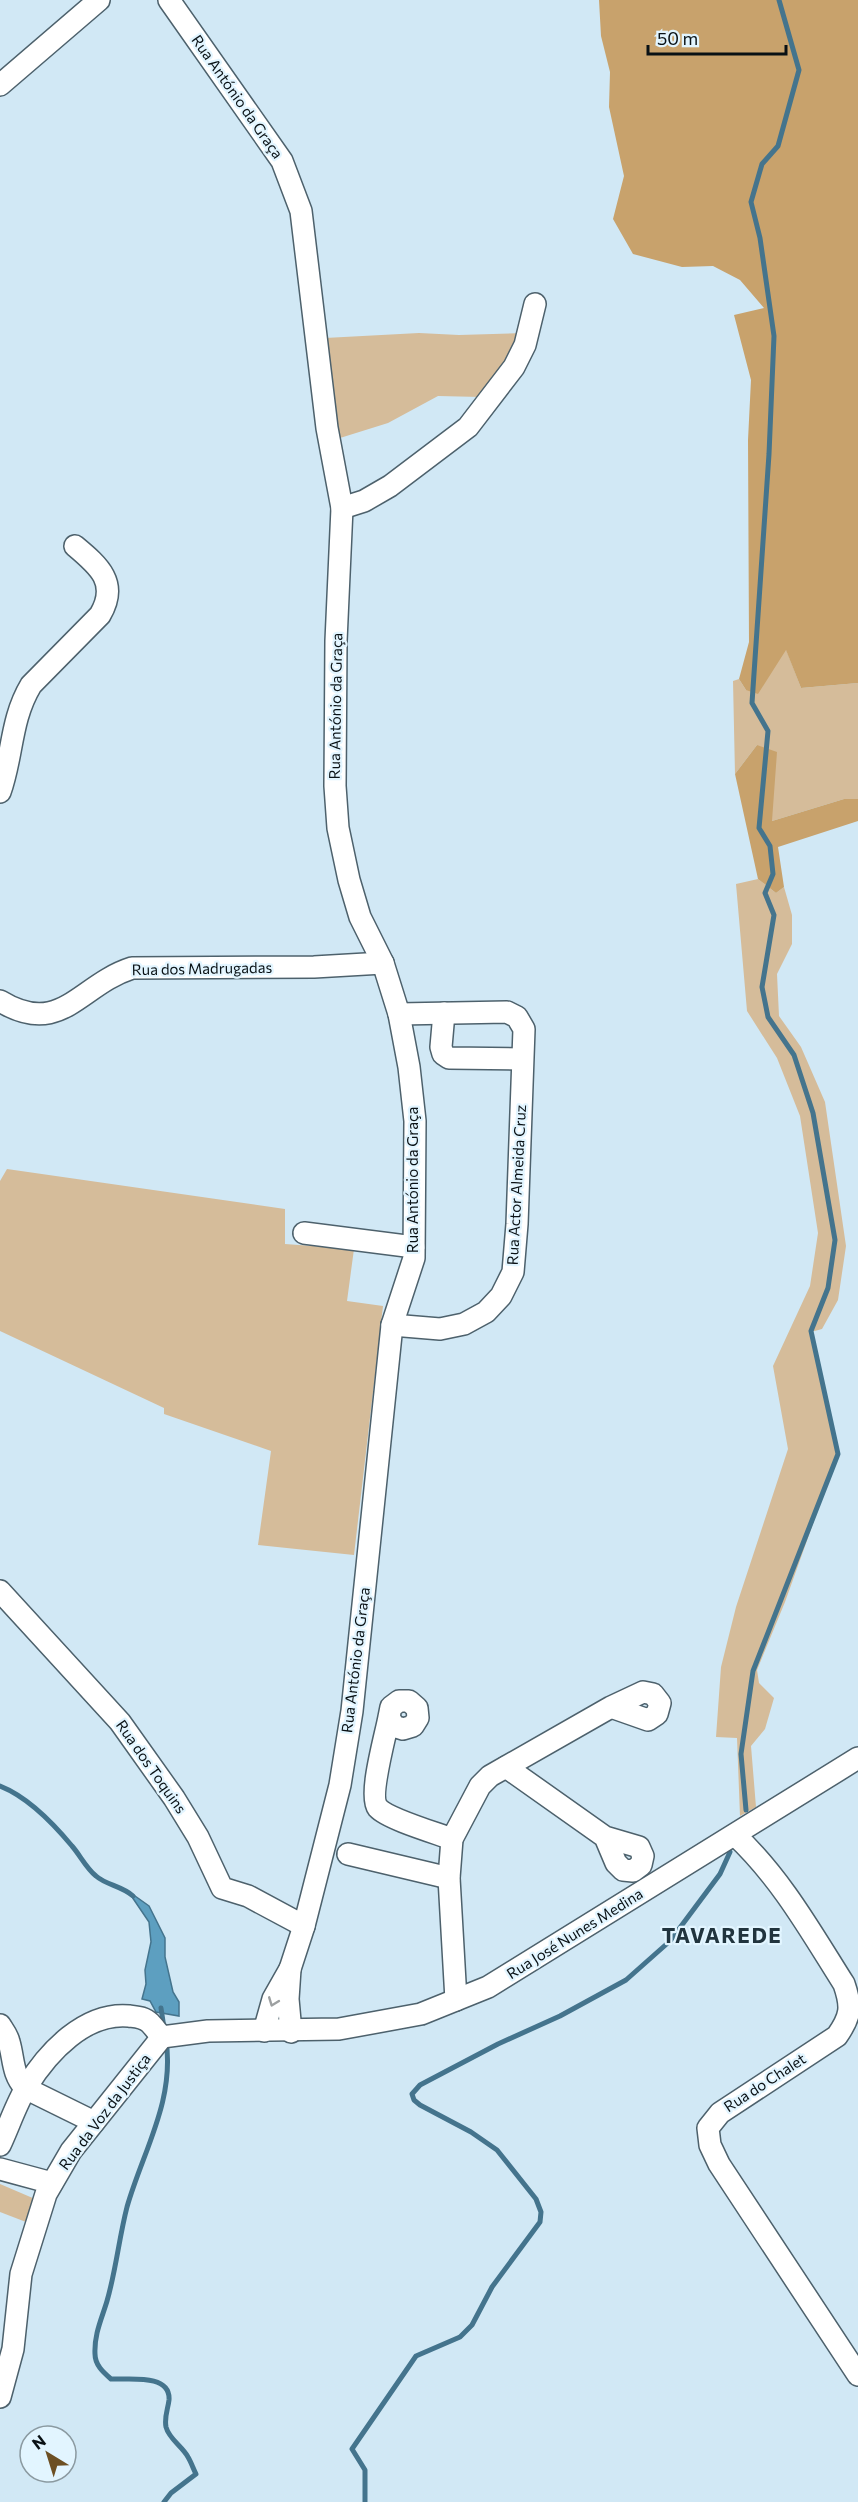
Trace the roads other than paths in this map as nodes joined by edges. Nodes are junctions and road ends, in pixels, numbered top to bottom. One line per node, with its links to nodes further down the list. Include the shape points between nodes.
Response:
1 (99, 0): 3 (street)
2 (169, 0): 5 (street, Rua António da Graça, via 282,160 301,212 327,428)
3 (0, 85)
4 (535, 304): 5 (street, via 525,345 514,367 468,427 390,486)
5 (342, 508): 8 (street, Rua António da Graça, via 336,641 338,828 357,908)
6 (75, 546): 7 (street, via 104,575 108,602 24,697 10,740)
7 (0, 792)
8 (383, 963): 9 (street, Rua dos Madrugadas, via 132,968 116,973 60,1011 38,1015 16,1011); 11 (street, Rua António da Graça)
9 (0, 1001)
10 (444, 1013): 11 (street, Rua Actor Almeida Cruz); 12 (street, Rua Actor Almeida Cruz, via 507,1012 517,1017 524,1029); 12 (street, via 441,1047 449,1058)
11 (399, 1014): 14 (street, Rua António da Graça, via 410,1067 415,1121)
12 (522, 1059): 15 (street, Rua Actor Almeida Cruz, via 513,1272 494,1304 464,1324 440,1329)
13 (304, 1233): 14 (street)
14 (414, 1247): 15 (street, Rua António da Graça)
15 (392, 1325): 26 (street, Rua António da Graça, via 352,1711 340,1785)
16 (0, 1591): 26 (street, Rua dos Toquins, via 120,1722 198,1837 222,1888 248,1896)
17 (611, 1707): 20 (street)
18 (389, 1717): 23 (street, via 374,1795 377,1807)
19 (858, 1758): 21 (street, Rua José Nunes Medina)
20 (506, 1767): 22 (street); 23 (street, via 480,1786)
21 (735, 1835): 28 (street, Rua José Nunes Medina, via 488,1987); 39 (street, Rua do Chalet, via 780,1884 844,1984 850,2001 848,2020 837,2036 720,2113 708,2128 710,2145)
22 (605, 1837)
23 (452, 1839): 25 (street)
24 (348, 1854): 25 (street)
25 (449, 1878): 28 (street)
26 (304, 1926): 27 (street, Rua António da Graça)
27 (290, 1969): 29 (street, Rua António da Graça, one-way to 29, via 273,1999); 30 (street, Rua António da Graça)
28 (456, 2000): 30 (street, Rua José Nunes Medina, via 421,2014 339,2029)
29 (264, 2031): 30 (street, Rua José Nunes Medina); 32 (street, Rua José Nunes Medina, via 208,2031)
30 (291, 2032)
31 (3, 2036): 33 (street, via 14,2070)
32 (162, 2037): 33 (street, via 141,2017 118,2015 98,2019 60,2045); 34 (street, Rua da Voz da Justiça)
33 (26, 2088): 34 (street); 35 (street)
34 (94, 2122): 37 (street, Rua da Voz da Justiça)
35 (0, 2145)
36 (0, 2169): 37 (street)
37 (52, 2183): 38 (street, Rua da Voz da Justiça)
38 (8, 2314): 40 (street, Rua da Voz da Justiça, via 13,2349)
39 (858, 2375)
40 (0, 2397)

